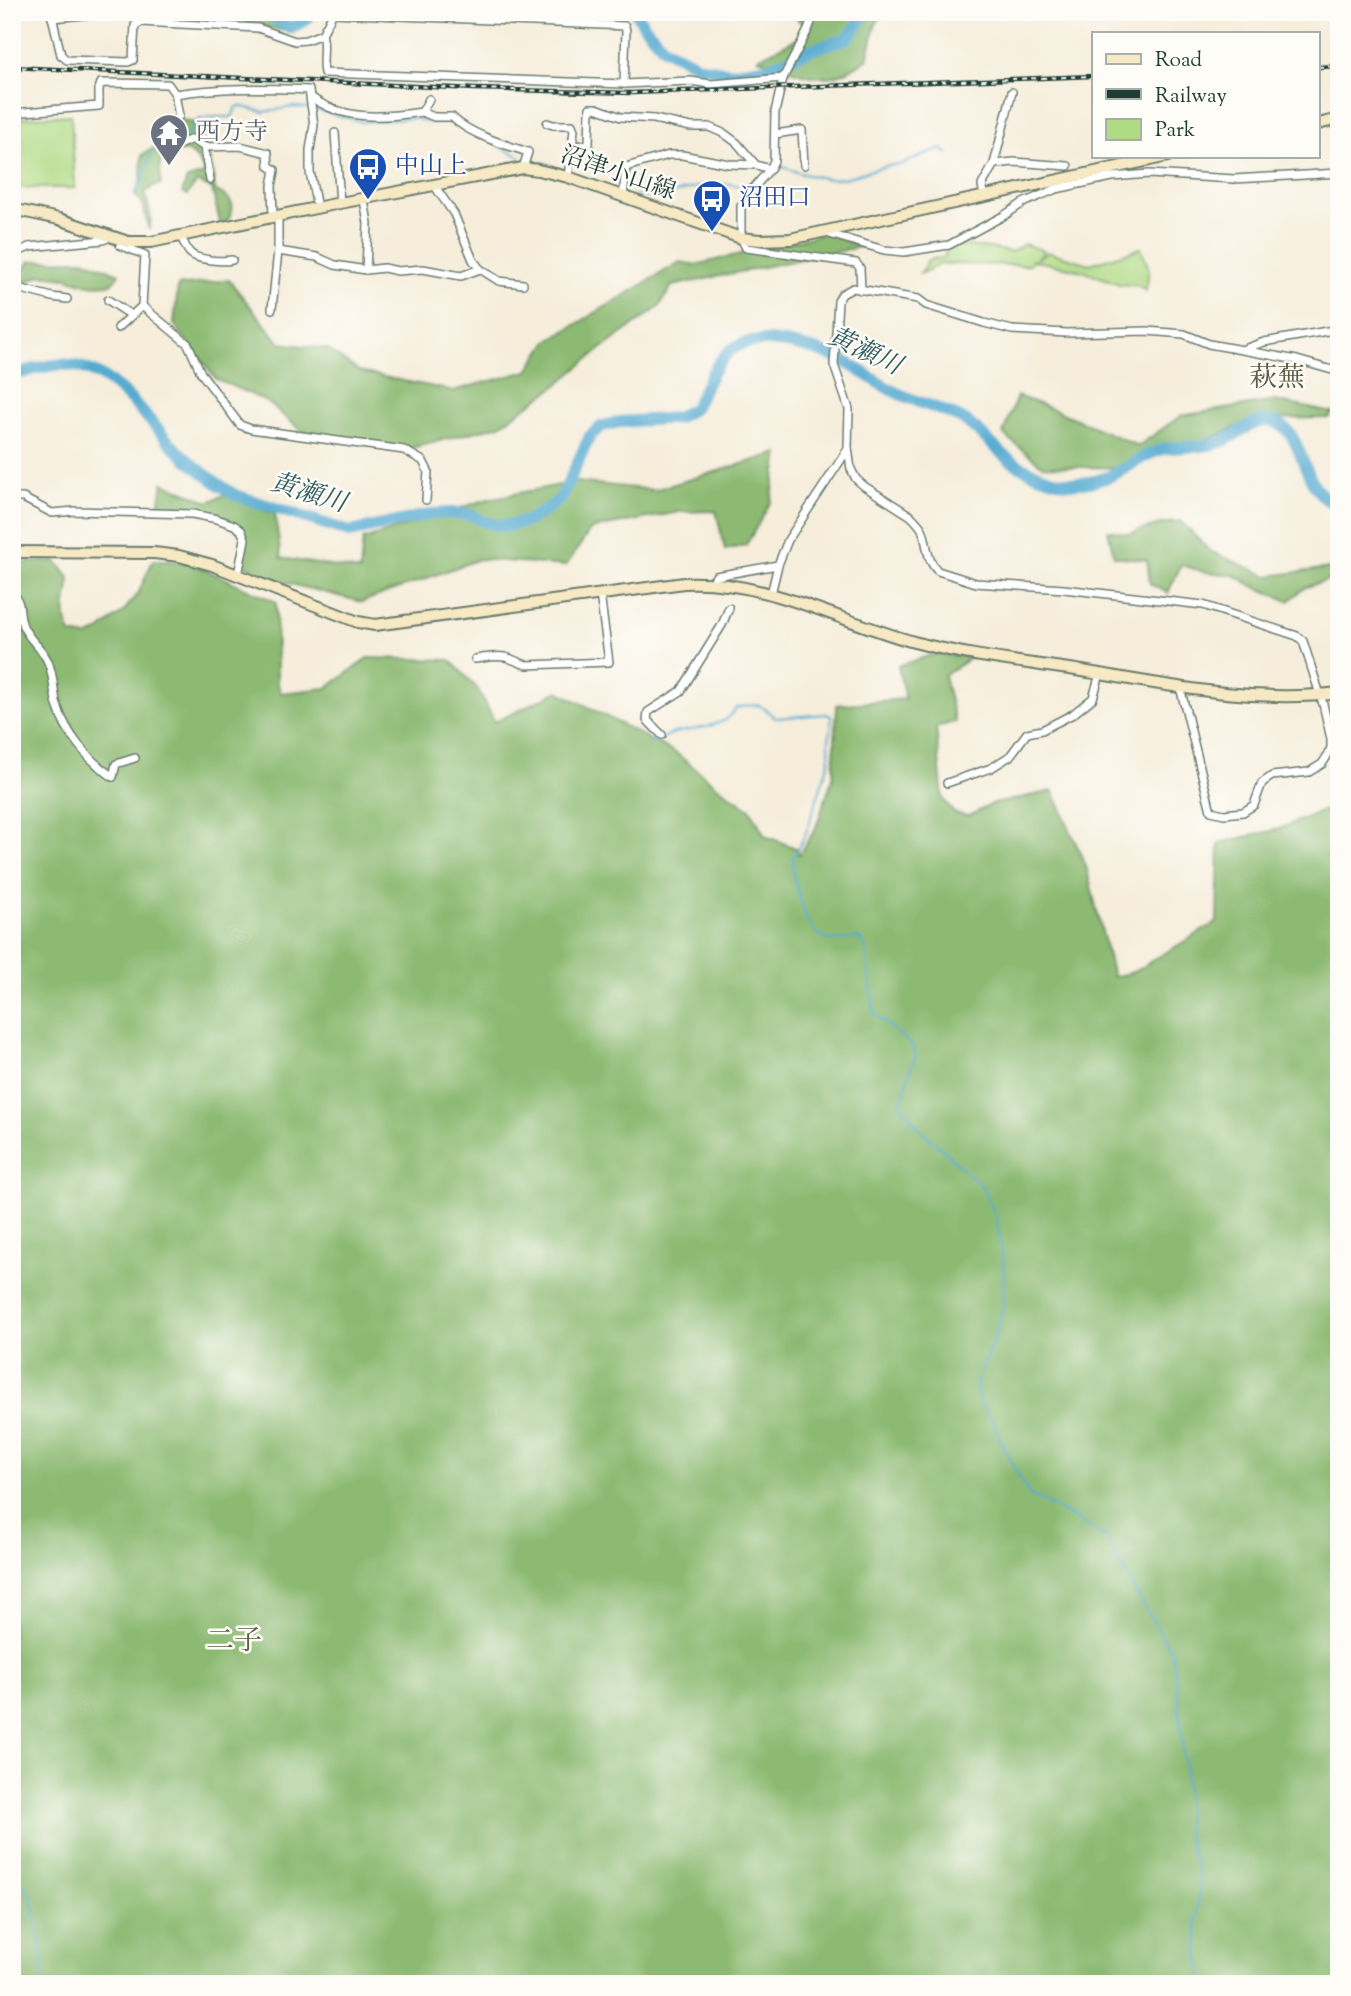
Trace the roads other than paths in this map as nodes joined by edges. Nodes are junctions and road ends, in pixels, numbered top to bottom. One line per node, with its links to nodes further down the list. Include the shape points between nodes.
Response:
1 (95, 12): 3 (street)
2 (815, 12): 5 (street)
3 (51, 15): 4 (street, via 61,55 67,60 133,60 135,25 141,22 258,28 295,41)
4 (322, 34): 6 (street, via 324,73); 6 (street, via 333,13 625,26)
5 (784, 74): 6 (street, via 711,83); 17 (street)
6 (624, 84)
7 (1012, 92): 21 (street)
8 (175, 94): 10 (street, via 239,87 309,90); 12 (street, via 168,84 101,83 99,106); 18 (street, via 178,116 168,129 171,142 174,147 192,139)
9 (429, 99): 11 (street)
10 (312, 105): 11 (street, via 371,118); 36 (street, via 310,165)
11 (422, 112): 25 (street, via 452,117 498,143 528,152)
12 (12, 113)
13 (1339, 119): 15 (street)
14 (547, 123): 19 (street, via 572,125)
15 (1320, 124)
16 (335, 133): 35 (street)
17 (775, 134): 23 (street, via 802,130); 26 (street)
18 (204, 147): 30 (street); 38 (street, via 240,146 268,153 269,166 275,170)
19 (572, 147): 22 (street, via 589,144 590,108 596,108 621,117 709,127 726,134); 29 (street)
20 (1161, 158): 27 (street, 沼津小山線)
21 (994, 164): 24 (street); 32 (street, via 982,185)
22 (756, 165): 26 (street); 33 (street, via 669,155 626,167)
23 (804, 165)
24 (1068, 166)
25 (523, 168): 29 (street, 沼津小山線); 31 (street, 沼津小山線)
26 (770, 169): 42 (street, via 741,206)
27 (1112, 173): 28 (street, via 1234,179); 32 (street, 沼津小山線); 39 (street, via 1023,203 949,245 904,252)
28 (1339, 173)
29 (568, 177): 33 (street, 沼津小山線)
30 (211, 180)
31 (434, 185): 34 (street, 沼津小山線); 46 (street, via 454,214)
32 (984, 196): 39 (street, 沼津小山線)
33 (623, 197): 42 (street, 沼津小山線)
34 (364, 200): 35 (street, 沼津小山線); 47 (street)
35 (340, 203): 36 (street, 沼津小山線)
36 (317, 208): 38 (street, 沼津小山線)
37 (12, 209): 40 (street, 沼津小山線)
38 (275, 218): 41 (street, 沼津小山線); 43 (street)
39 (819, 232): 42 (street, 沼津小山線, via 790,239)
40 (114, 237): 41 (street, 沼津小山線, via 128,242); 44 (street, via 29,247); 53 (street, via 119,244 145,255)
41 (181, 237): 45 (street, via 196,257)
42 (741, 238): 49 (street, via 746,248 856,263)
43 (278, 251): 47 (street); 54 (street)
44 (12, 255)
45 (232, 260)
46 (480, 269): 47 (street, via 461,276 423,269); 48 (street, via 499,281)
47 (366, 270)
48 (523, 284)
49 (861, 290): 58 (street, via 918,299 1012,330 1184,334); 60 (street, via 846,290 838,301 834,343 834,365 849,409)
50 (12, 296): 51 (street, via 18,288)
51 (67, 299)
52 (108, 300): 55 (street)
53 (142, 306): 55 (street); 62 (street, via 188,344 201,373 240,425 404,450 423,461 428,471)
54 (272, 309)
55 (131, 316): 56 (street)
56 (118, 328)
57 (1339, 329): 58 (street)
58 (1241, 350): 59 (street)
59 (1339, 372)
60 (848, 448): 64 (street, via 788,540); 75 (street, via 856,479 911,516 923,530 931,564 938,571 976,583 1219,609 1303,641)
61 (12, 498): 65 (street, via 23,498 52,513 193,514 218,519 241,530 245,539)
62 (426, 500)
63 (12, 552): 65 (street, via 154,553 196,559)
64 (778, 565): 66 (street, via 716,576); 69 (street)
65 (238, 575): 68 (street, via 375,625)
66 (712, 583): 68 (street); 69 (street)
67 (12, 591): 77 (street, via 20,604 22,624 50,664 57,705 78,745 113,777 116,764)
68 (600, 594): 71 (street, via 609,662 527,665 507,657)
69 (771, 594): 72 (street, via 915,642)
70 (729, 608): 76 (street, via 681,691 648,712 648,720)
71 (475, 659)
72 (1100, 674): 73 (street); 78 (street, via 1093,698 1073,714 1027,733 1010,756 991,768)
73 (1180, 687): 75 (street, via 1242,696); 75 (street, via 1211,811 1224,814 1243,813 1254,805 1262,783 1272,776 1309,772 1322,764 1331,748)
74 (1339, 693): 75 (street)
75 (1320, 695)
76 (662, 735)
77 (135, 758)
78 (947, 783)

